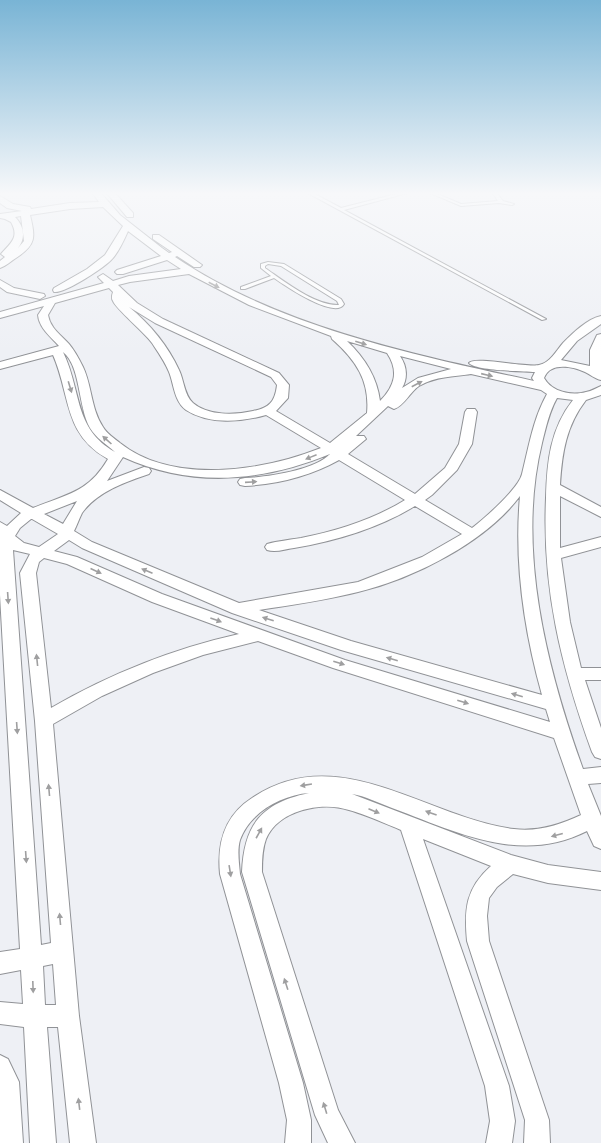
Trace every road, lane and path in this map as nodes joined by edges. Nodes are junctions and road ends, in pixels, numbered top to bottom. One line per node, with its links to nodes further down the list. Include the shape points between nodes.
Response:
1 (15, 245): 8 (street)
2 (26, 245): 10 (street)
3 (116, 245): 17 (street, via 109,257)
4 (152, 245): 9 (street)
5 (169, 245): 7 (street)
6 (405, 245): 22 (lane)
7 (180, 254): 9 (street); 11 (street)
8 (0, 257)
9 (166, 257): 12 (street); 15 (street)
10 (0, 265)
11 (202, 267): 12 (street); 16 (street)
12 (189, 271): 15 (street, via 143,276); 24 (street, one-way to 24, via 240,298)
13 (274, 276): 13 (lane, via 324,304 336,307 342,304 279,263 263,265 263,268); 16 (lane)
14 (0, 283): 18 (street, via 11,290)
15 (110, 284): 17 (street); 19 (street); 37 (street, via 119,304 143,326 162,350 174,372 182,397 189,406 200,412 224,418 250,416); 37 (street, via 133,305 159,321 275,375 283,385 282,396)
16 (243, 288): 31 (street, via 310,315)
17 (58, 290): 18 (street)
18 (40, 296): 20 (street)
19 (50, 302): 21 (street); 26 (street, via 43,315 44,323)
20 (0, 306)
21 (0, 315)
22 (544, 318)
23 (601, 319): 29 (street, via 573,338)
24 (327, 331): 27 (street, one-way to 27); 39 (street, via 351,351 367,372 374,396)
25 (601, 337): 32 (street, via 597,341 594,361)
26 (61, 349): 28 (street); 40 (street, one-way to 26, via 260,471 231,474 188,472 144,461 117,447 96,426 89,410 80,370); 41 (street, one-way to 41, via 63,365 82,428 96,445)
27 (392, 352): 30 (street); 39 (street, via 400,366 400,382)
28 (0, 366)
29 (547, 367): 31 (street); 32 (street, via 575,365); 33 (street, via 538,378)
30 (469, 371): 31 (street, one-way to 31); 40 (street, one-way to 30, via 375,425 408,389 439,375)
31 (502, 373): 33 (street)
32 (600, 376)
33 (549, 390): 35 (street, via 568,396); 43 (street, via 534,441)
34 (601, 390): 35 (street)
35 (585, 396): 36 (street); 44 (street, via 570,411 562,424 555,457)
36 (601, 398)
37 (266, 410): 40 (street)
38 (471, 412): 46 (street, via 470,432 456,463 438,482)
39 (373, 414): 40 (street)
40 (335, 452): 42 (street, one-way to 40, via 193,481 248,482 285,477 314,468); 46 (street)
41 (115, 458): 42 (street); 48 (street, via 107,475 91,489)
42 (144, 471): 50 (street, via 113,483 91,497 76,512)
43 (528, 476): 51 (street, via 513,499 487,524); 62 (street, via 525,511 528,585 540,650)
44 (553, 487): 47 (street); 56 (street)
45 (4, 501): 48 (street)
46 (414, 501): 51 (street); 54 (street, via 385,517 351,530)
47 (601, 513)
48 (31, 514): 49 (street); 50 (street)
49 (4, 532): 55 (street, via 19,547); 74 (street, one-way to 74)
50 (67, 532): 53 (street); 55 (street, via 56,543)
51 (472, 534): 58 (street, via 450,549 408,570 356,588)
52 (601, 542): 56 (street)
53 (87, 545): 57 (street); 58 (street, one-way to 53)
54 (272, 547)
55 (38, 553): 57 (street); 63 (street, one-way to 55, via 28,573 29,566)
56 (552, 556): 60 (street, via 555,589)
57 (72, 560): 59 (street, one-way to 59, via 157,598)
58 (238, 609): 62 (street, one-way to 58, via 347,646)
59 (258, 635): 63 (street, via 214,644 128,674 85,695); 64 (street, one-way to 64, via 339,664)
60 (575, 674): 61 (street); 65 (street)
61 (601, 674)
62 (554, 705): 64 (street)
63 (44, 721): 73 (street, one-way to 63)
64 (562, 733): 67 (street)
65 (601, 752)
66 (601, 775): 67 (street)
67 (576, 777): 68 (street)
68 (592, 819): 70 (street); 83 (street, one-way to 83, via 574,830 552,837 503,837 358,787 324,782 304,784 267,798 238,824 230,839 230,874 291,1083 299,1120)
69 (409, 826): 71 (street); 84 (street, one-way to 69, via 328,1114 256,888 251,856 254,841 261,827 274,814 310,799 348,801); 85 (street, via 497,1086 503,1109)
70 (601, 840)
71 (510, 864): 72 (street, via 548,874); 86 (street, via 494,875 480,893 474,916 478,941 537,1120)
72 (601, 881)
73 (63, 952): 74 (street); 78 (street)
74 (32, 958): 75 (street); 77 (street, one-way to 77)
75 (0, 963)
76 (0, 1013): 77 (street)
77 (34, 1016): 78 (street); 81 (street)
78 (68, 1016): 82 (street, one-way to 78)
79 (0, 1067): 80 (street, via 7,1082)
80 (10, 1143)
81 (43, 1143)
82 (83, 1143)
83 (298, 1143)
84 (342, 1143)
85 (499, 1143)
86 (537, 1143)

